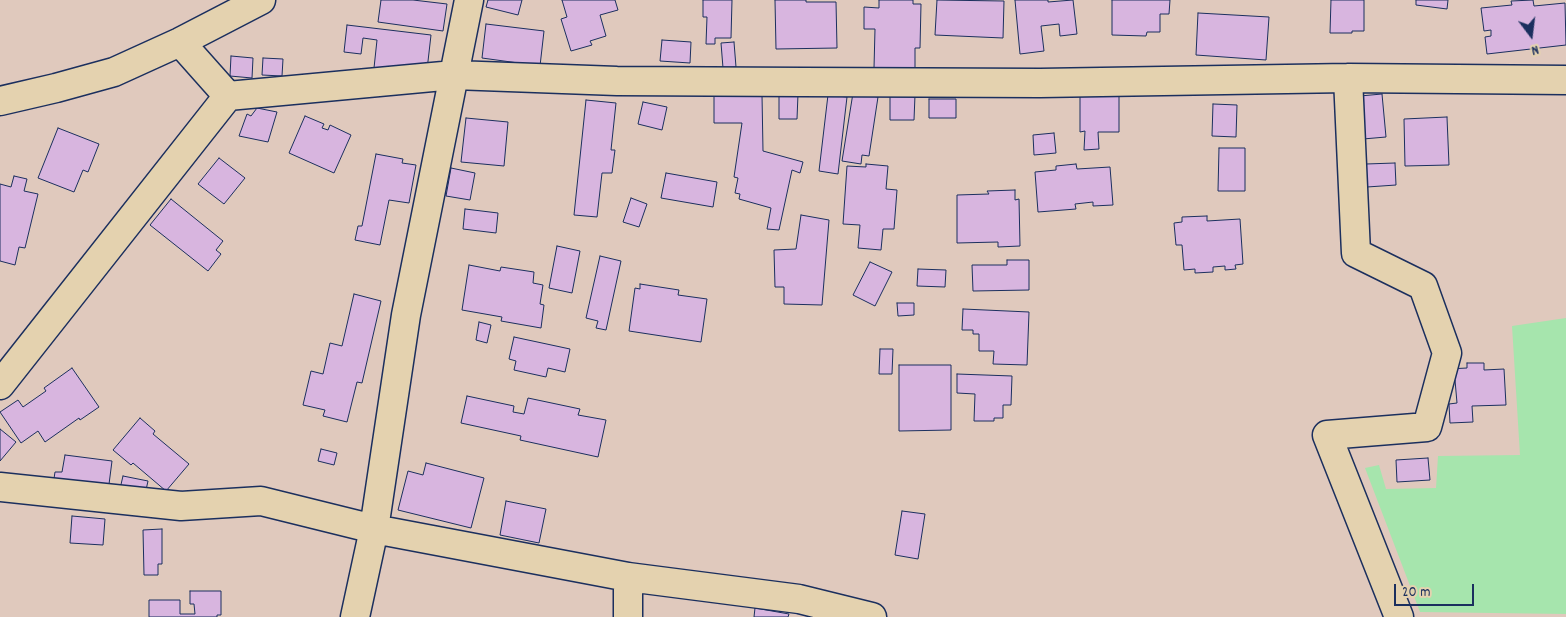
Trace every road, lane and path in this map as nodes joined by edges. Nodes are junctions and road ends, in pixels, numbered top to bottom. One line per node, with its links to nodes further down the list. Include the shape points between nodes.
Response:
1 (261, 0): 3 (street)
2 (469, 0): 4 (street)
3 (180, 42): 7 (street); 8 (street, via 114,72)
4 (454, 75): 5 (street, via 617,81 991,83); 7 (street); 11 (street, via 406,315)
5 (1348, 78): 6 (street); 16 (street, via 1356,253 1423,286 1447,353 1427,427 1327,435)
6 (1566, 80)
7 (228, 96): 9 (street)
8 (0, 101)
9 (0, 384)
10 (0, 487): 11 (street, via 181,506 261,501)
11 (374, 529): 12 (street); 13 (street)
12 (628, 577): 14 (street); 15 (street, via 799,599)
13 (355, 617)
14 (628, 617)
15 (872, 617)
16 (1399, 617)

